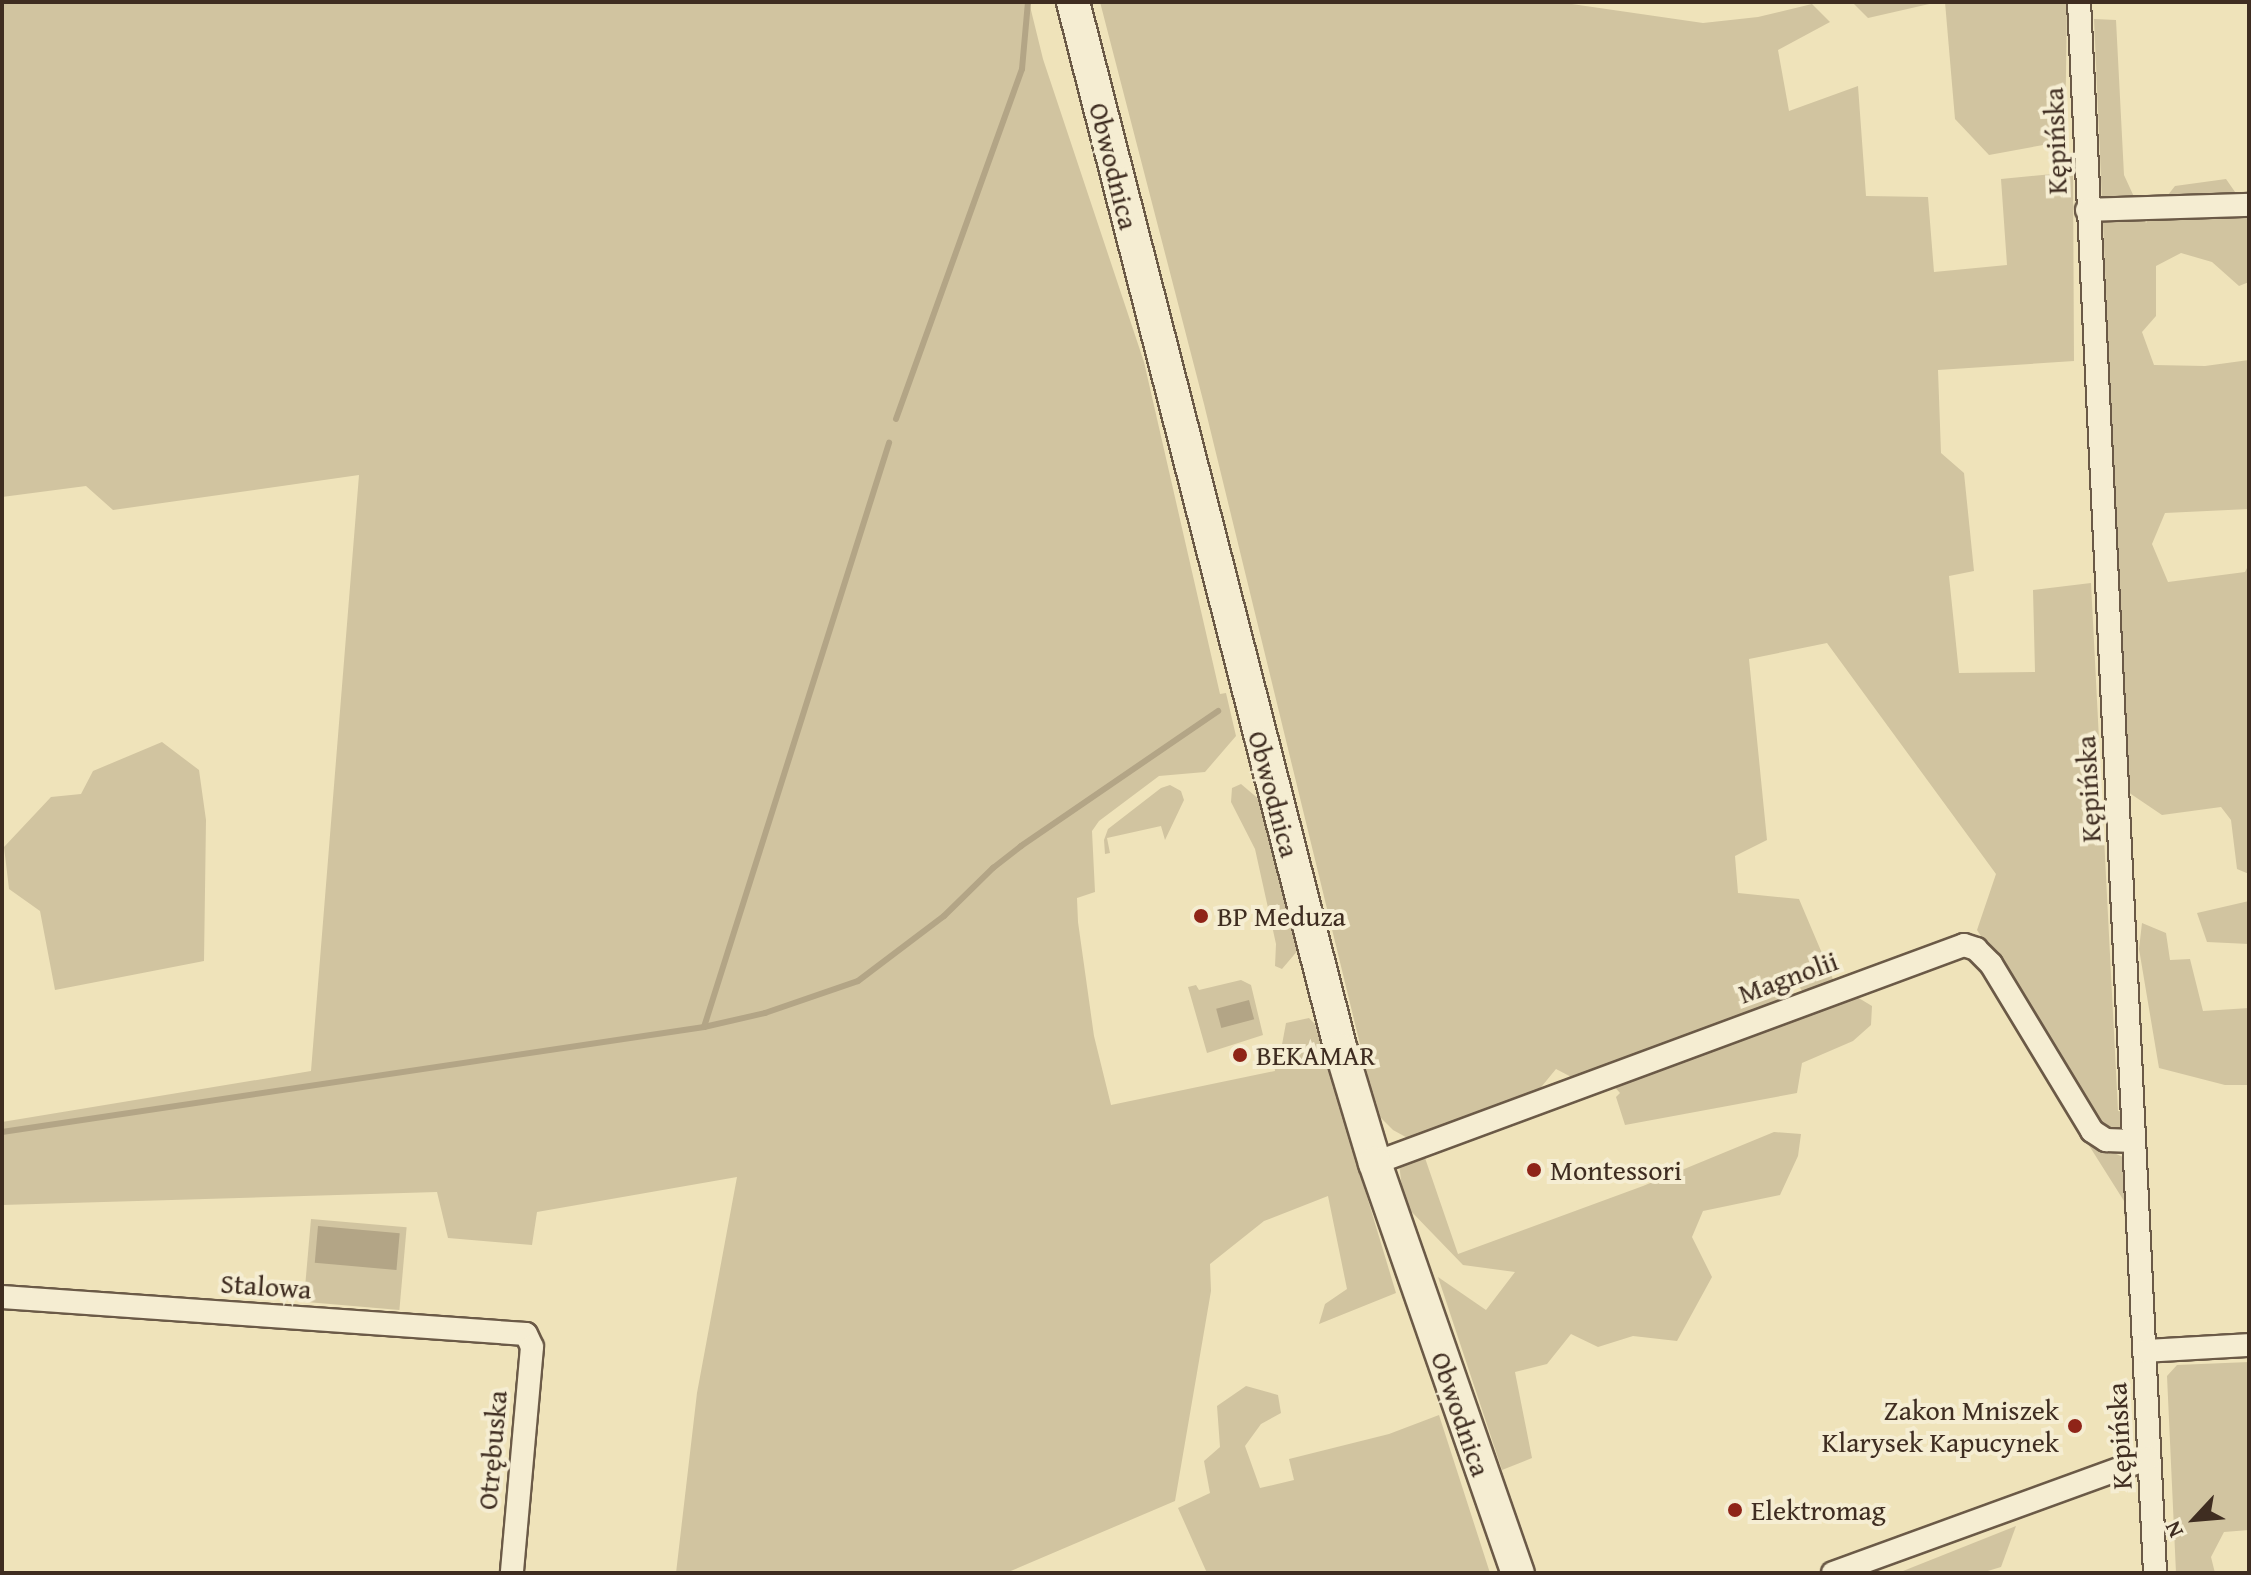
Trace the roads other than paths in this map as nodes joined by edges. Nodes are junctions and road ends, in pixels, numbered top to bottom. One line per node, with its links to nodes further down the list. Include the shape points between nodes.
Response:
1 (1073, 2): 6 (main road, Obwodnica, via 1264,760)
2 (2079, 2): 4 (street, Kępińska)
3 (2249, 205): 4 (street)
4 (2087, 210): 5 (street, Kępińska)
5 (2134, 1141): 6 (street, Magnolii, via 2106,1140 2092,1131 1991,964 1964,945); 10 (street, Kępińska)
6 (1375, 1163): 13 (main road, Obwodnica)
7 (2, 1297): 8 (street, Stalowa)
8 (526, 1334): 12 (street, Otrębuska, via 532,1347)
9 (2249, 1345): 10 (street)
10 (2145, 1351): 11 (street, Kępińska)
11 (2149, 1458): 14 (street); 15 (street, Kępińska)
12 (512, 1573)
13 (1518, 1573)
14 (1833, 1573)
15 (2155, 1573)

